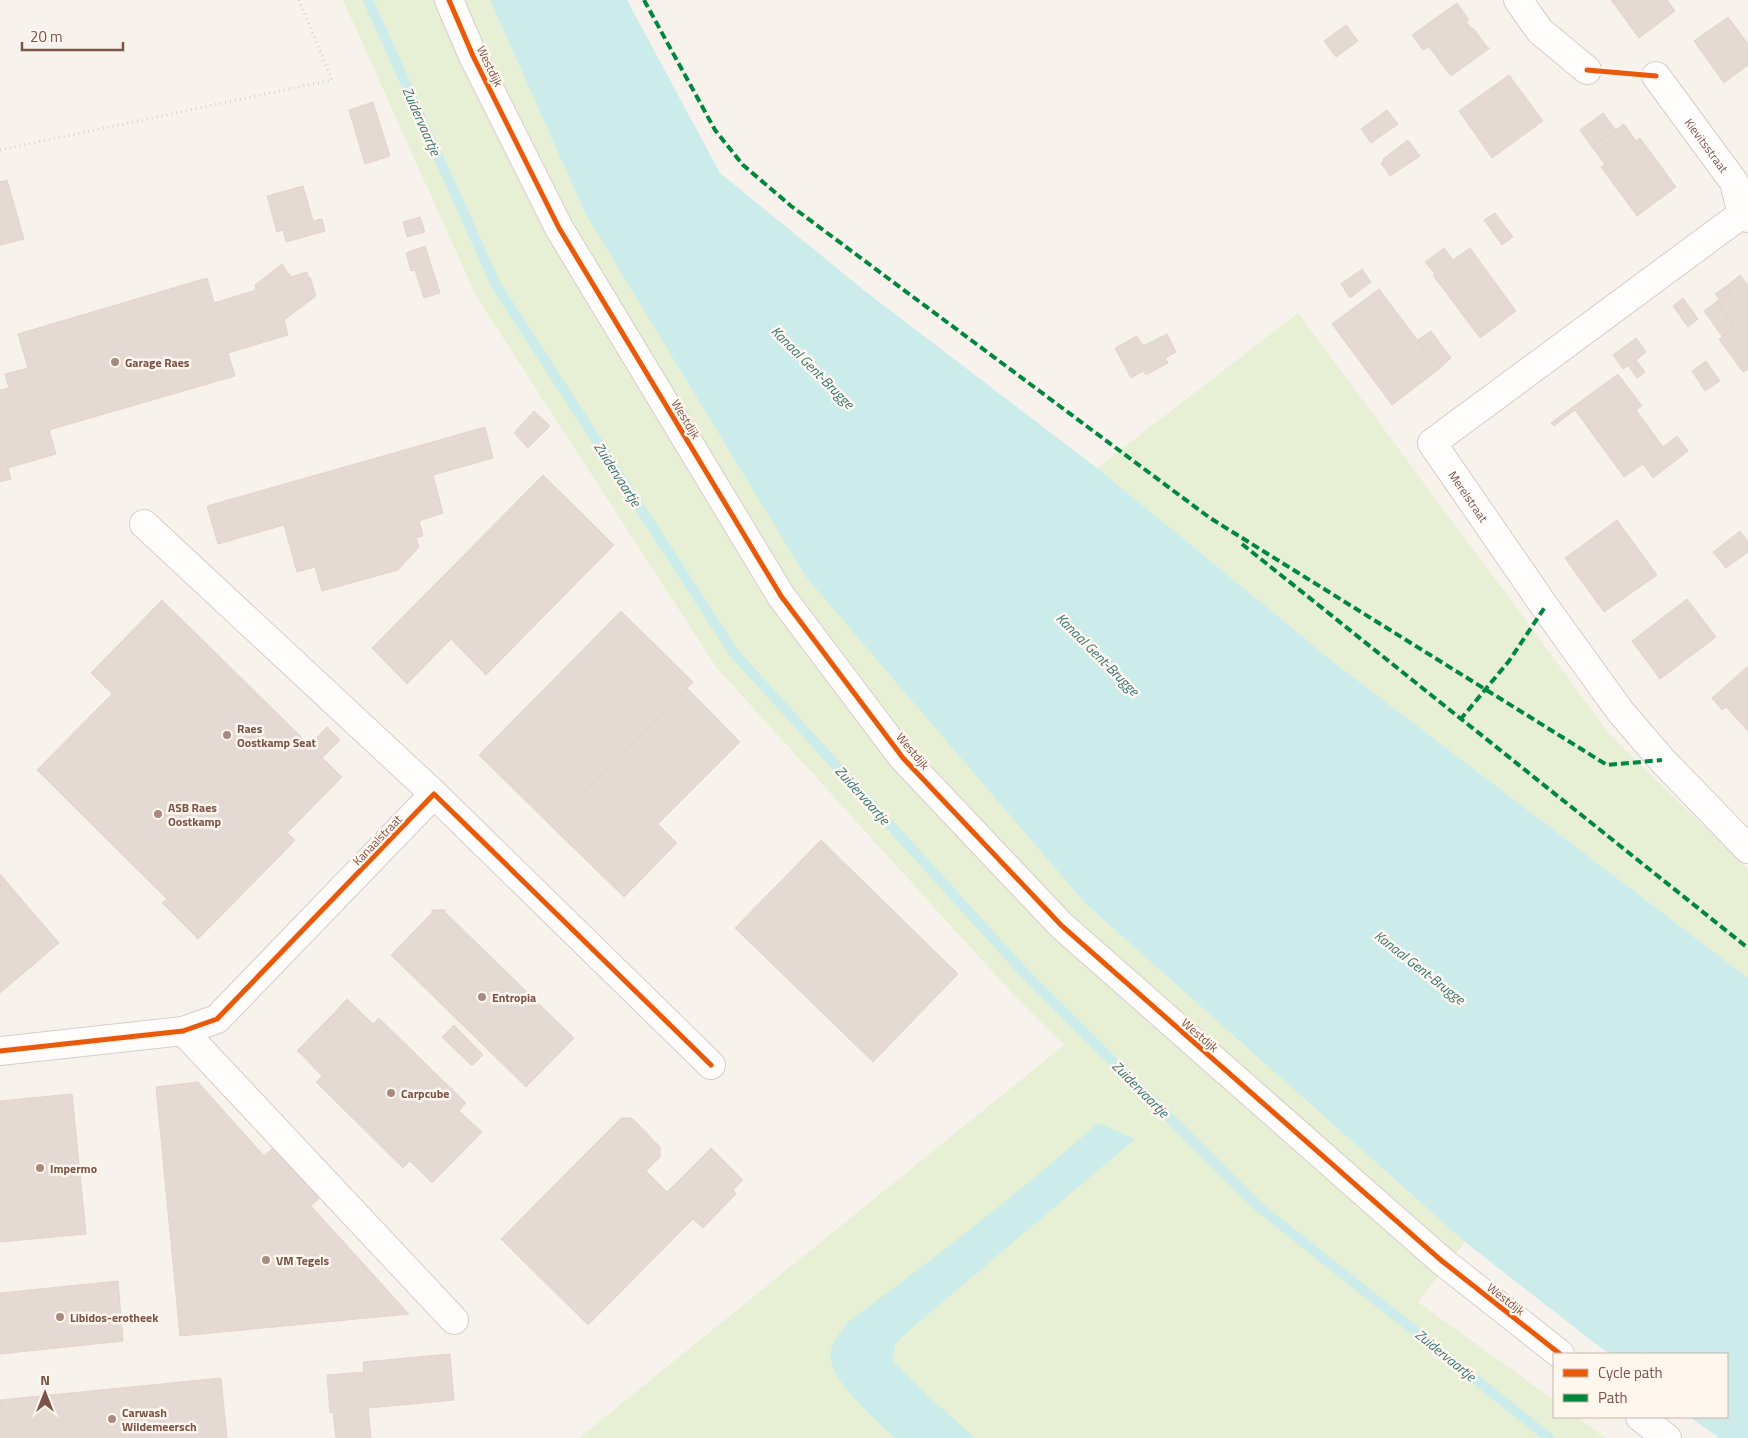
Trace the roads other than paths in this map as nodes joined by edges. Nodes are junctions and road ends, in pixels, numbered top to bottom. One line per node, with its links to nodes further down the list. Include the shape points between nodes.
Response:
1 (449, 0): 13 (street, Westdijk, via 473,56 570,246 781,596 903,758 1061,925 1442,1261)
2 (1518, 0): 3 (street, via 1540,31)
3 (1587, 70)
4 (1656, 76): 5 (street, Kievitsstraat, via 1734,182)
5 (1745, 216): 8 (street, Merelstraat, via 1432,443 1620,711 1662,760)
6 (144, 524): 7 (street)
7 (434, 794): 9 (street, Kanaalstraat, via 217,1019); 11 (street)
8 (1748, 848)
9 (183, 1031): 10 (street, Kanaalstraat); 12 (street)
10 (0, 1051)
11 (711, 1065)
12 (454, 1320)
13 (1559, 1353)
14 (1641, 1418): 15 (street)
15 (1667, 1438)

